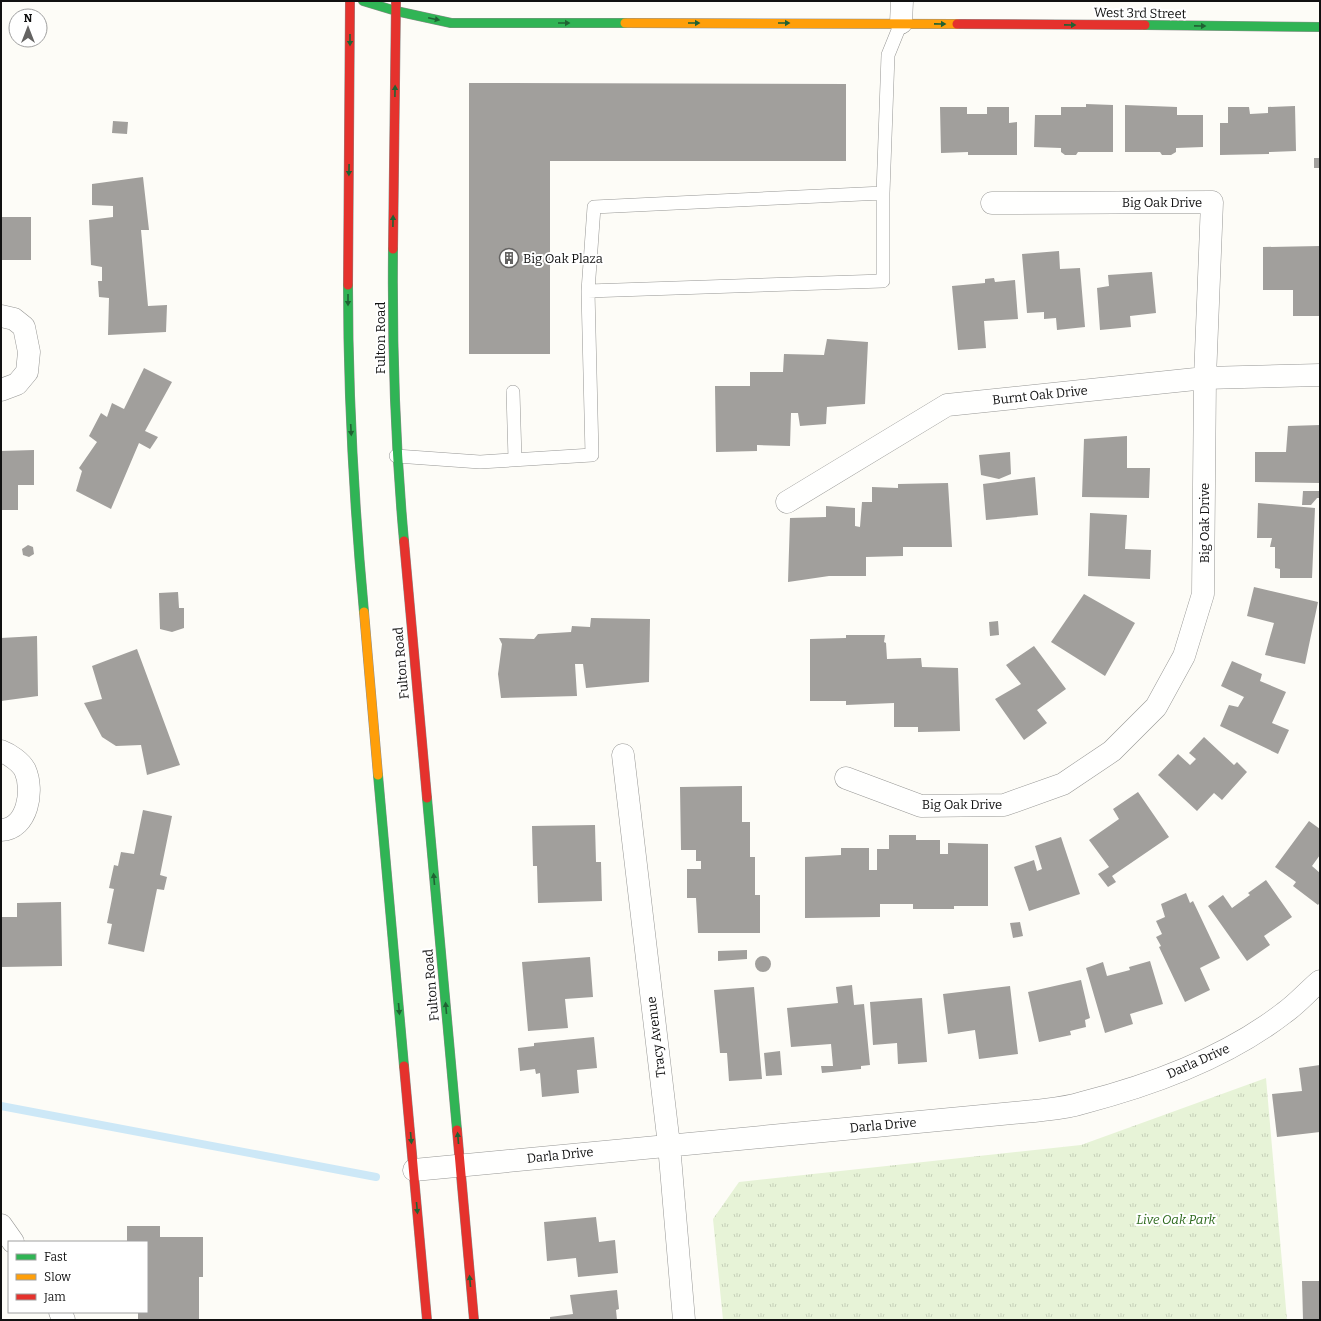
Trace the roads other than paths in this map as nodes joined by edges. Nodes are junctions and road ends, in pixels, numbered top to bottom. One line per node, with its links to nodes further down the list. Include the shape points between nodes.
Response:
1 (350, 1): 26 (main road, one-way to 26, via 348,324 352,460)
2 (363, 1): 5 (main road, West 3rd Street)
3 (396, 1): 5 (main road, Fulton Road)
4 (902, 1): 6 (street)
5 (396, 11): 6 (main road, West 3rd Street, one-way to 6, via 451,23); 16 (main road, Fulton Road, one-way to 5, via 392,344)
6 (901, 23): 7 (main road, West 3rd Street, one-way to 7); 8 (lane, via 888,55)
7 (1320, 27)
8 (883, 192): 10 (lane, via 594,207); 10 (lane, via 883,282)
9 (992, 203): 13 (street, Big Oak Drive, via 1212,202)
10 (588, 291): 17 (lane, via 592,455)
11 (1, 316): 14 (street, via 14,319 24,327 29,352 27,372 17,384)
12 (1320, 375): 13 (street, Burnt Oak Drive)
13 (1205, 378): 18 (street, Burnt Oak Drive, via 947,405); 21 (street, Big Oak Drive, via 1203,594 1184,656 1156,707 1112,751 1064,784 1004,805 921,806)
14 (1, 390)
15 (513, 392): 17 (lane)
16 (396, 456): 17 (lane, via 480,462); 25 (main road, Fulton Road, one-way to 16)
17 (515, 459)
18 (787, 502)
19 (1, 751): 22 (street, via 24,769 29,784 27,809 18,822 7,830)
20 (623, 755): 24 (street, Tracy Avenue)
21 (846, 778)
22 (1, 830)
23 (1320, 981): 24 (street, Darla Drive, via 1284,1013 1235,1045 1187,1068 1081,1104 1034,1111)
24 (669, 1144): 25 (street, Darla Drive); 31 (street, Tracy Avenue)
25 (460, 1165): 26 (street, Darla Drive); 30 (main road, Fulton Road, one-way to 25)
26 (414, 1170): 29 (main road, one-way to 29)
27 (1, 1225): 28 (street)
28 (12, 1241)
29 (427, 1320)
30 (474, 1320)
31 (684, 1320)

